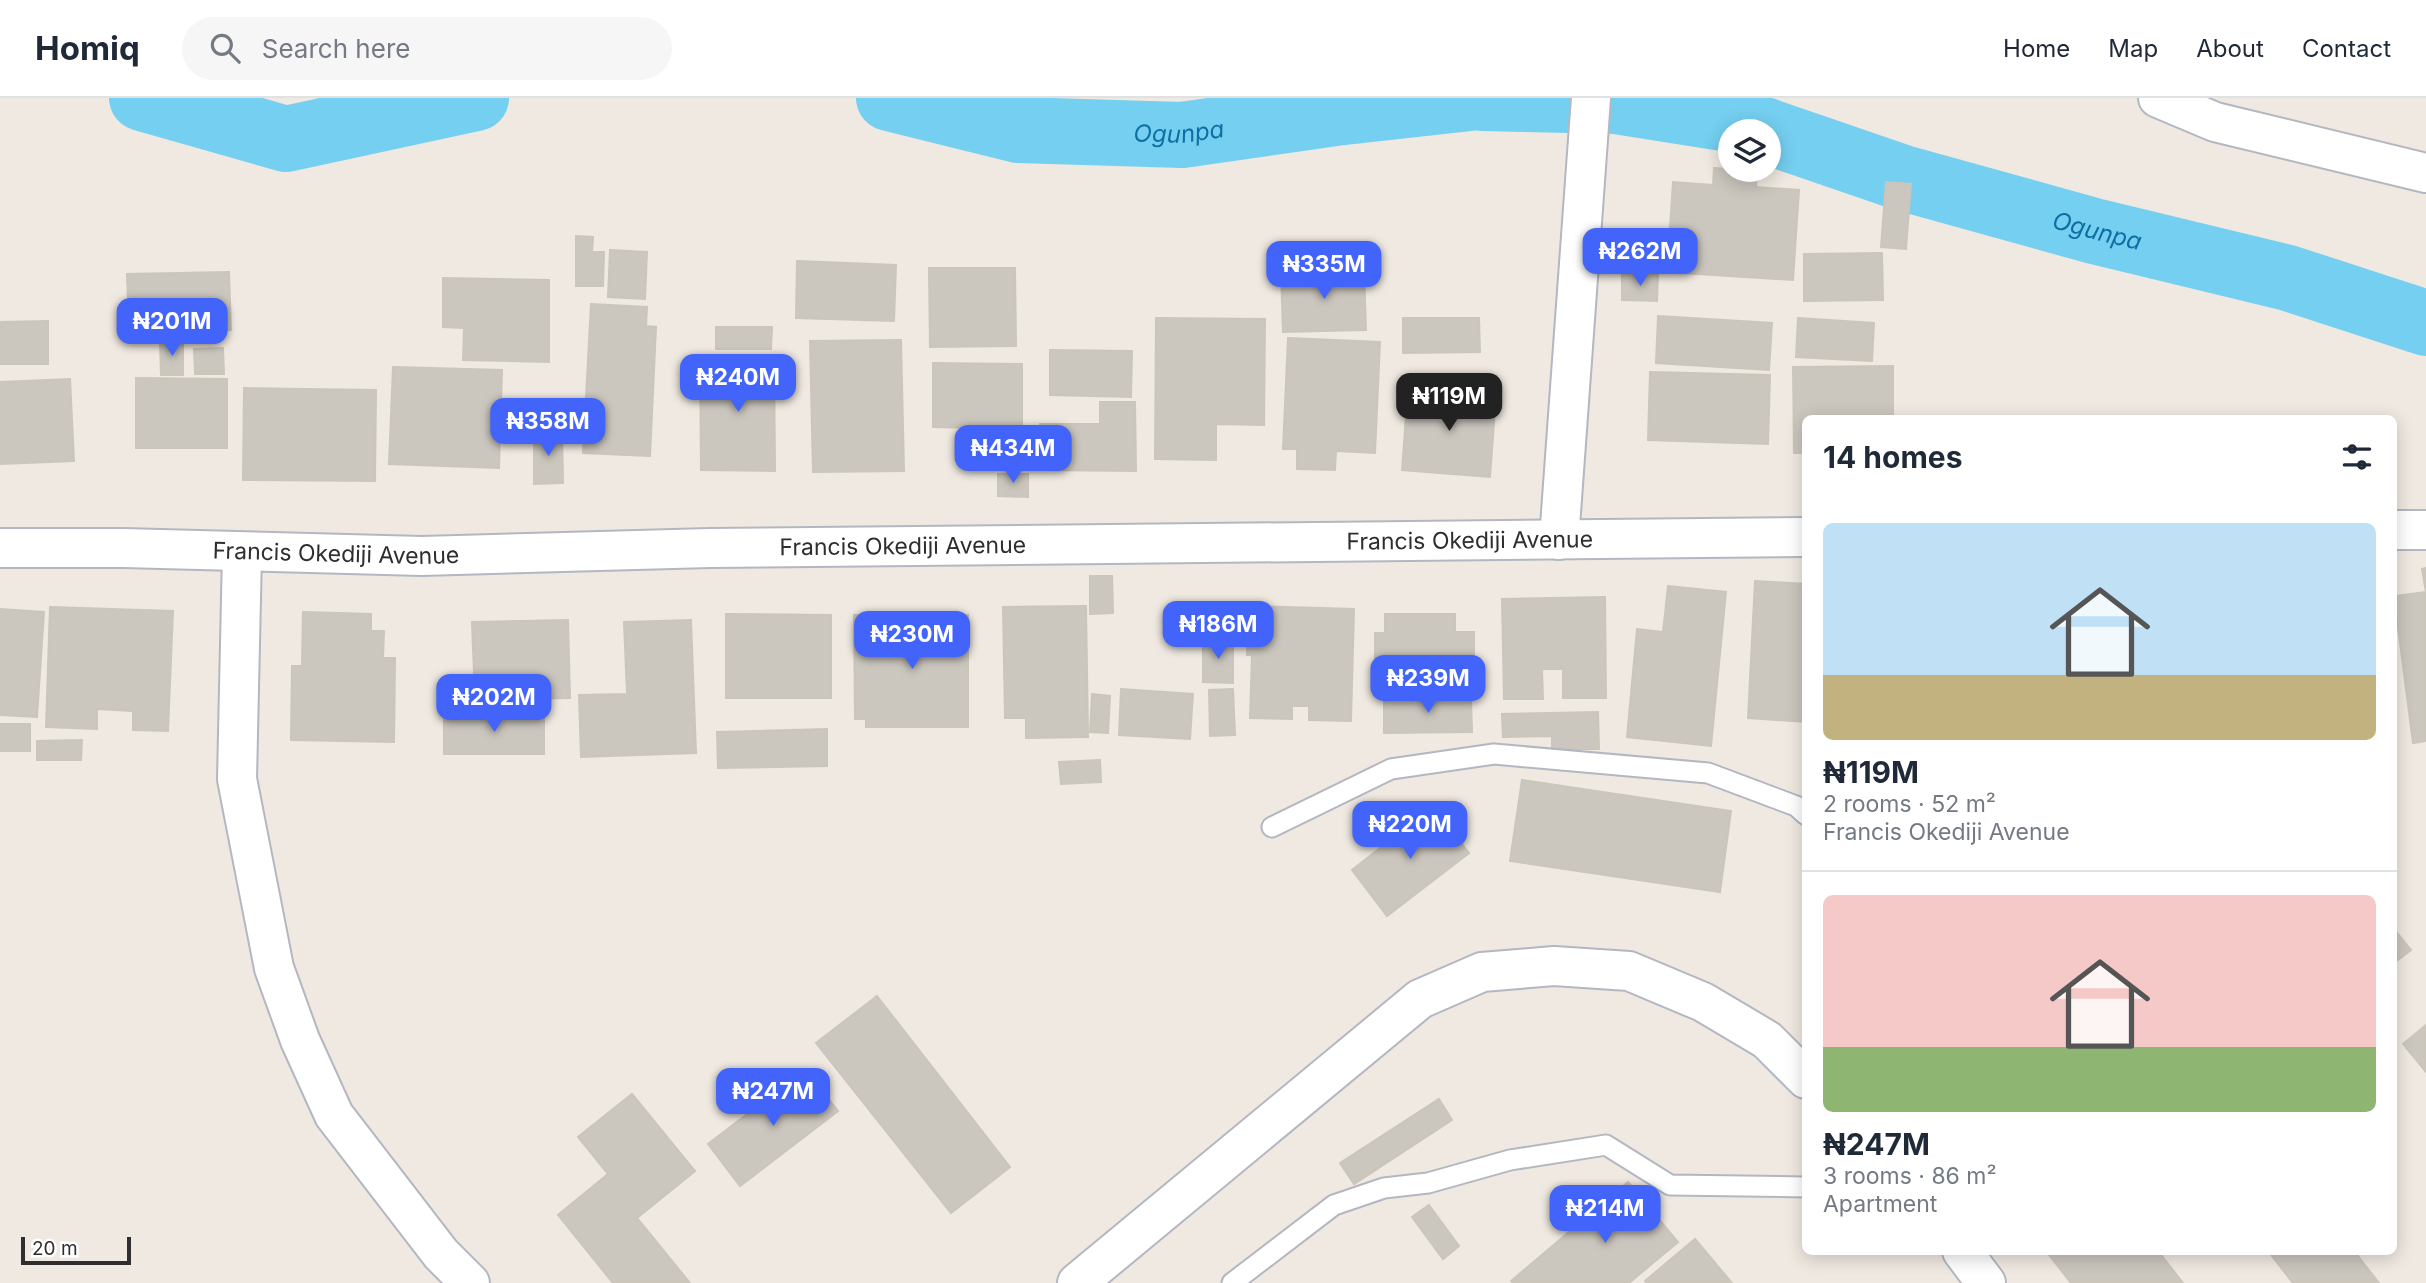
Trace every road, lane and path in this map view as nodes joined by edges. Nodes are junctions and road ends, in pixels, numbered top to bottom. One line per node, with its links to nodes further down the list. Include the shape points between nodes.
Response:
1 (2158, 98): 3 (street, via 2216,122)
2 (1591, 107): 7 (street)
3 (2426, 173)
4 (2397, 530): 5 (street)
5 (2426, 530)
6 (1802, 537): 7 (street, Francis Okediji Avenue)
7 (1559, 540): 9 (street, Francis Okediji Avenue, via 710,548 422,556)
8 (0, 548): 9 (street, Francis Okediji Avenue)
9 (242, 552): 15 (street, via 237,779 274,968 334,1115 441,1254)
10 (1802, 811): 11 (lane, via 1708,773 1494,754 1391,769)
11 (1272, 827)
12 (1802, 1075): 16 (street, via 1767,1040 1703,1002 1629,971 1554,966 1482,972 1420,999)
13 (1802, 1188): 17 (lane, via 1670,1185 1606,1145 1510,1160 1428,1183 1384,1188 1334,1205)
14 (1965, 1255): 18 (street)
15 (470, 1283)
16 (1077, 1283)
17 (1232, 1283)
18 (1986, 1283)

